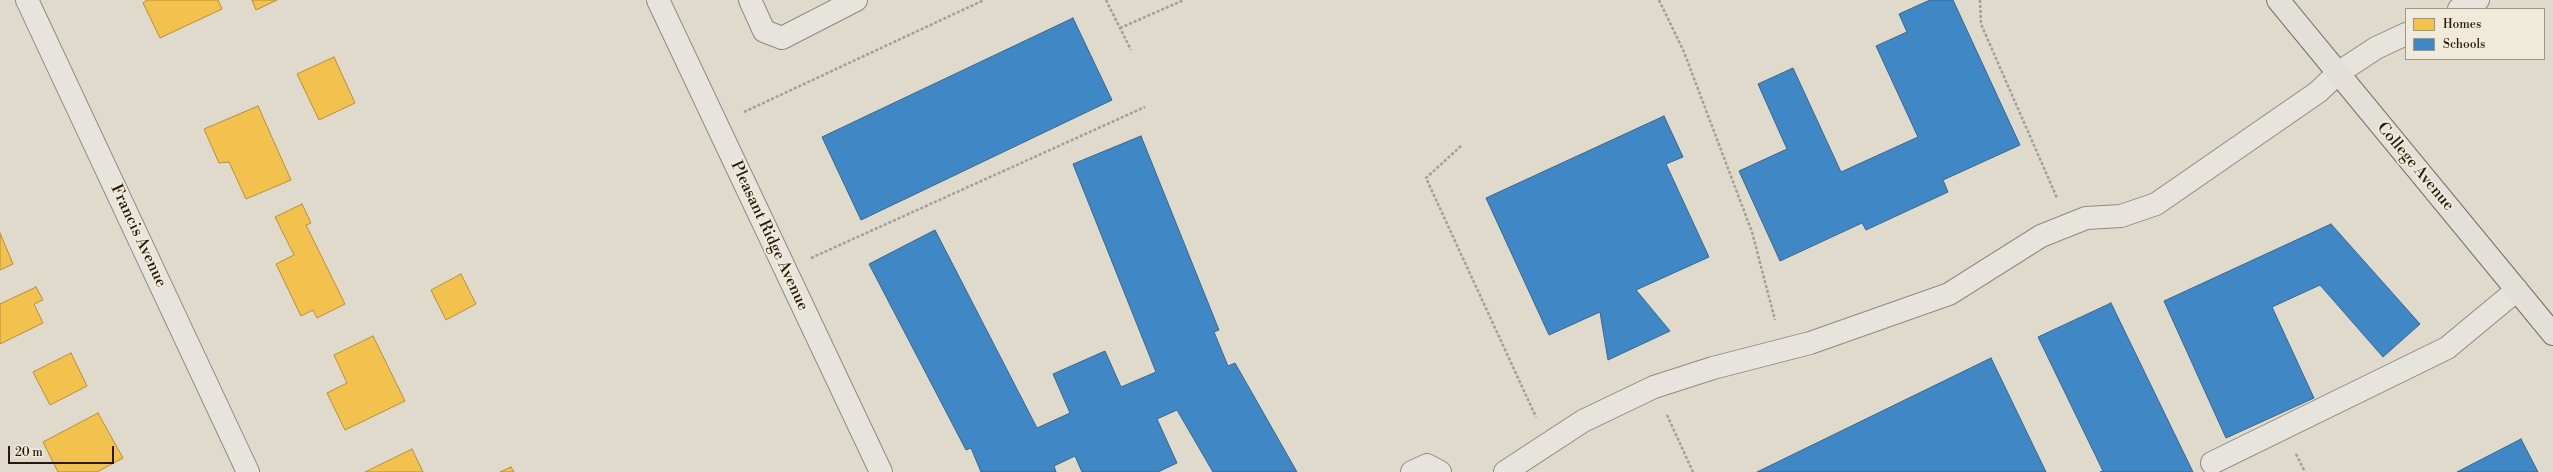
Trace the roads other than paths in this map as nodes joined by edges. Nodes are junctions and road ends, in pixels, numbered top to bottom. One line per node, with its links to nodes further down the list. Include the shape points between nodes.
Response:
1 (27, 0): 13 (street, Francis Avenue)
2 (658, 0): 14 (street, Pleasant Ridge Avenue)
3 (750, 0): 4 (street, via 764,31 782,38)
4 (856, 0)
5 (2278, 0): 9 (main road, College Avenue)
6 (2478, 0): 7 (street)
7 (2461, 8)
8 (2405, 34): 9 (street, via 2376,48)
9 (2338, 73): 10 (main road, College Avenue); 17 (street, via 2312,97 2156,204 2121,216 2086,218 2041,236 1949,294 1810,343 1713,368 1654,387 1584,421)
10 (2517, 290): 11 (main road, College Avenue); 12 (street, via 2447,348)
11 (2553, 334)
12 (2212, 463)
13 (248, 472)
14 (881, 472)
15 (1412, 472): 16 (street, via 1426,465)
16 (1440, 472)
17 (1504, 472)

